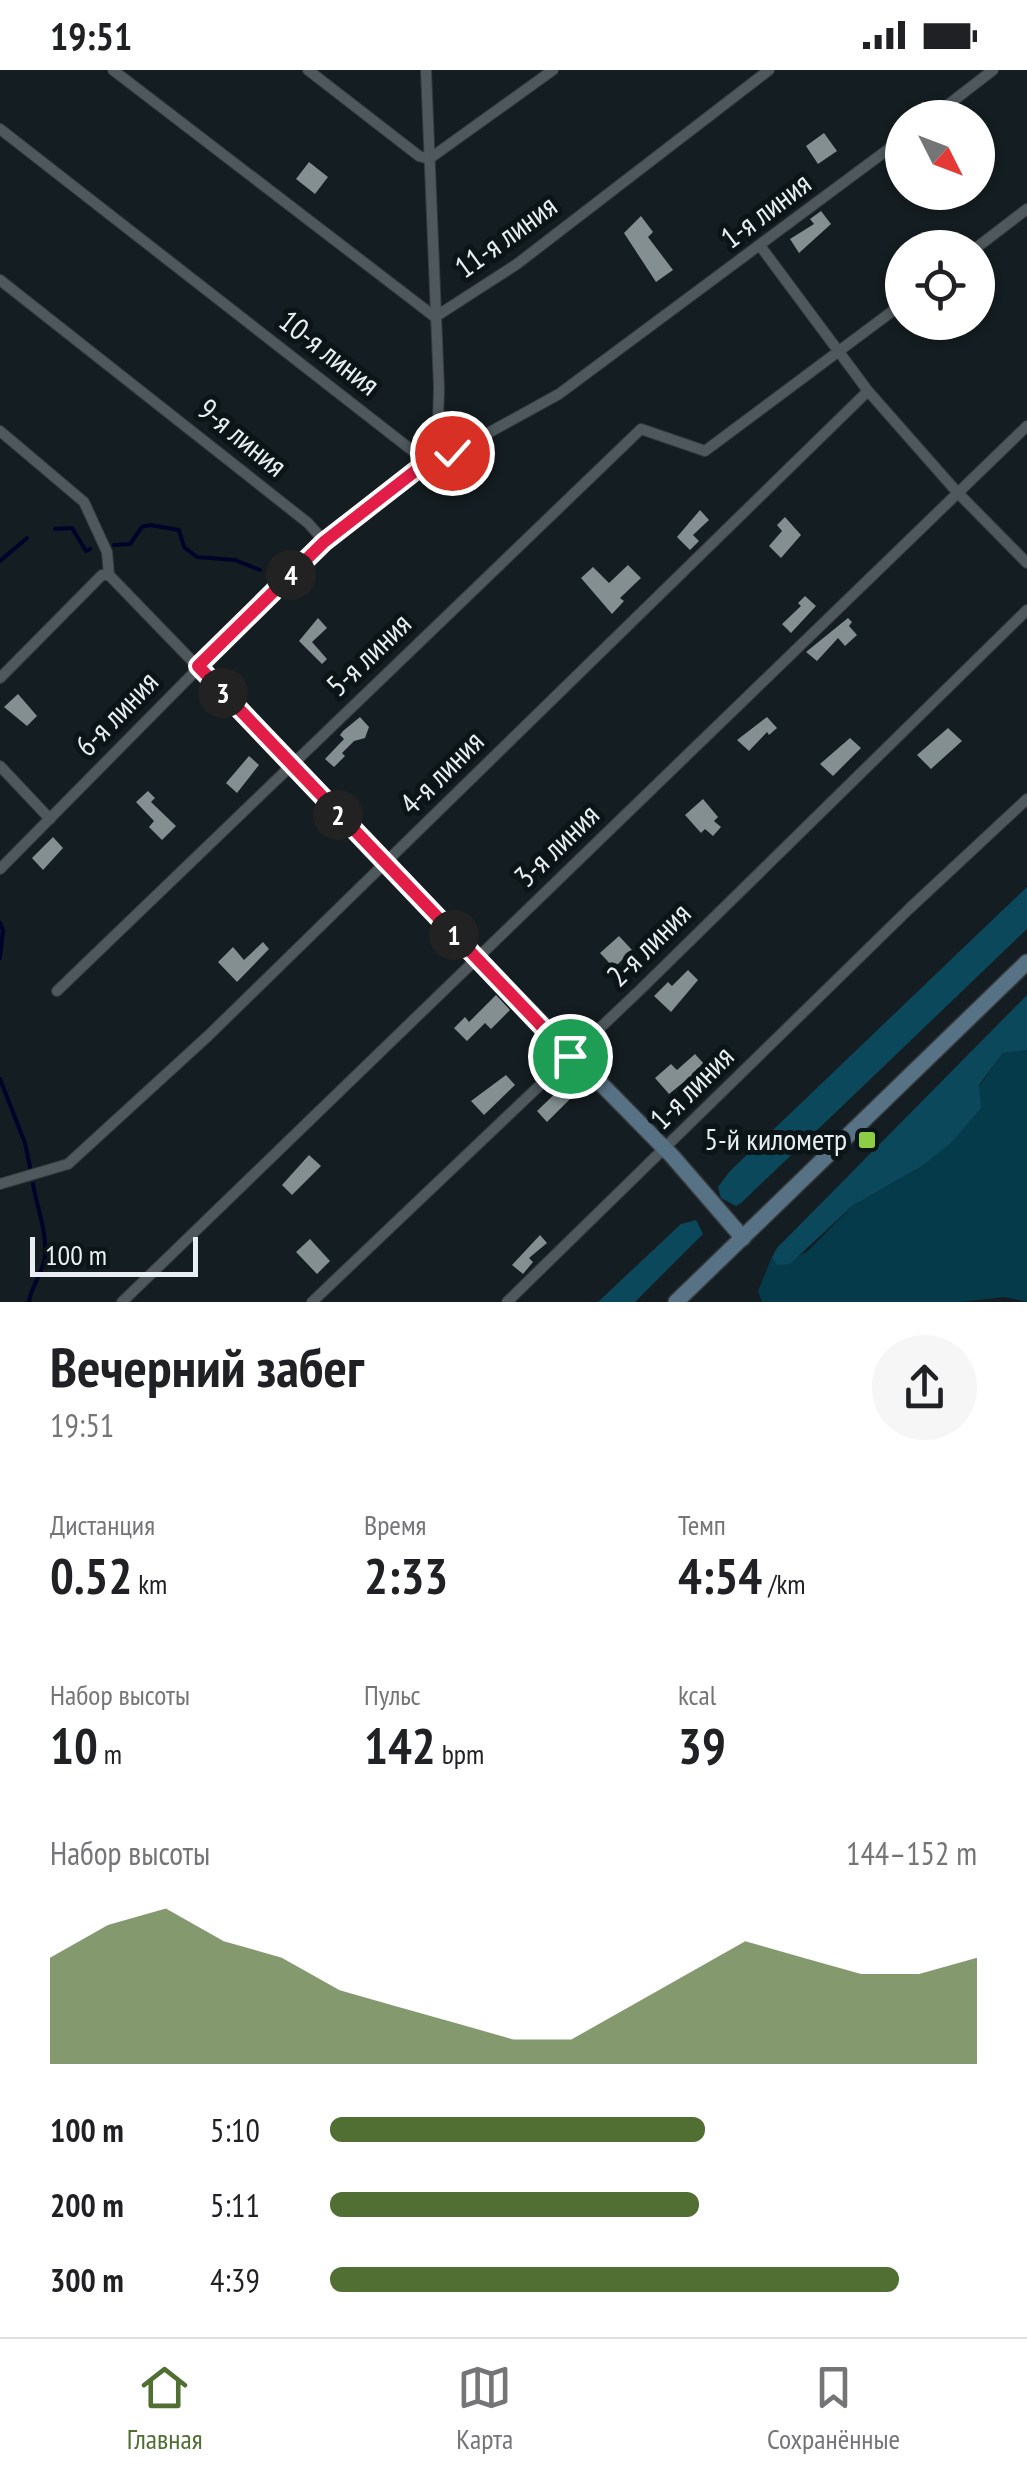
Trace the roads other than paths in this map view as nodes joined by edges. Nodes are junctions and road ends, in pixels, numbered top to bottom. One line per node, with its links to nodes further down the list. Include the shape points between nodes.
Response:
1 (114, 70): 16 (street)
2 (308, 70): 10 (street)
3 (426, 70): 10 (street)
4 (552, 70): 10 (street)
5 (768, 70): 16 (street, 11-я линия, via 517,264)
6 (993, 70): 7 (street)
7 (954, 100)
8 (0, 129): 22 (street, 10-я линия)
9 (885, 152): 13 (street, 1-я линия)
10 (430, 159): 16 (street)
11 (1027, 209): 12 (street)
12 (995, 233)
13 (762, 246): 17 (street, 1-я линия); 18 (street)
14 (0, 280): 24 (street, 9-я линия)
15 (885, 317): 18 (street)
16 (435, 318): 22 (street)
17 (659, 321): 22 (street, 6-я линия, via 559,394)
18 (839, 353): 19 (street); 30 (street, 5-я линия, via 705,451 641,428)
19 (868, 391): 23 (street); 34 (street, 4-я линия)
20 (1027, 426): 23 (street, 3-я линия)
21 (0, 431): 26 (street, via 84,502 107,552)
22 (432, 458): 24 (street, 6-я линия)
23 (957, 492): 25 (street); 36 (street, 3-я линия)
24 (324, 542): 28 (street, 6-я линия)
25 (1027, 563)
26 (109, 575): 28 (street); 29 (street)
27 (1027, 610): 39 (street, 2-я линия)
28 (198, 666): 30 (street); 33 (street, 6-я линия)
29 (0, 678)
30 (291, 765): 34 (street); 38 (street, 5-я линия)
31 (0, 766): 33 (street)
32 (1027, 799): 40 (street, 1-я линия)
33 (50, 819): 35 (street, 6-я линия)
34 (385, 864): 36 (street); 41 (street, 4-я линия, via 68,1164)
35 (0, 869)
36 (477, 958): 39 (street); 43 (street, 3-я линия)
37 (1027, 962): 42 (street)
38 (57, 991)
39 (570, 1056): 40 (street); 44 (street, 2-я линия)
40 (666, 1150): 42 (street); 45 (street, 1-я линия)
41 (0, 1184)
42 (742, 1238): 46 (street)
43 (122, 1302)
44 (312, 1302)
45 (507, 1302)
46 (676, 1302)

